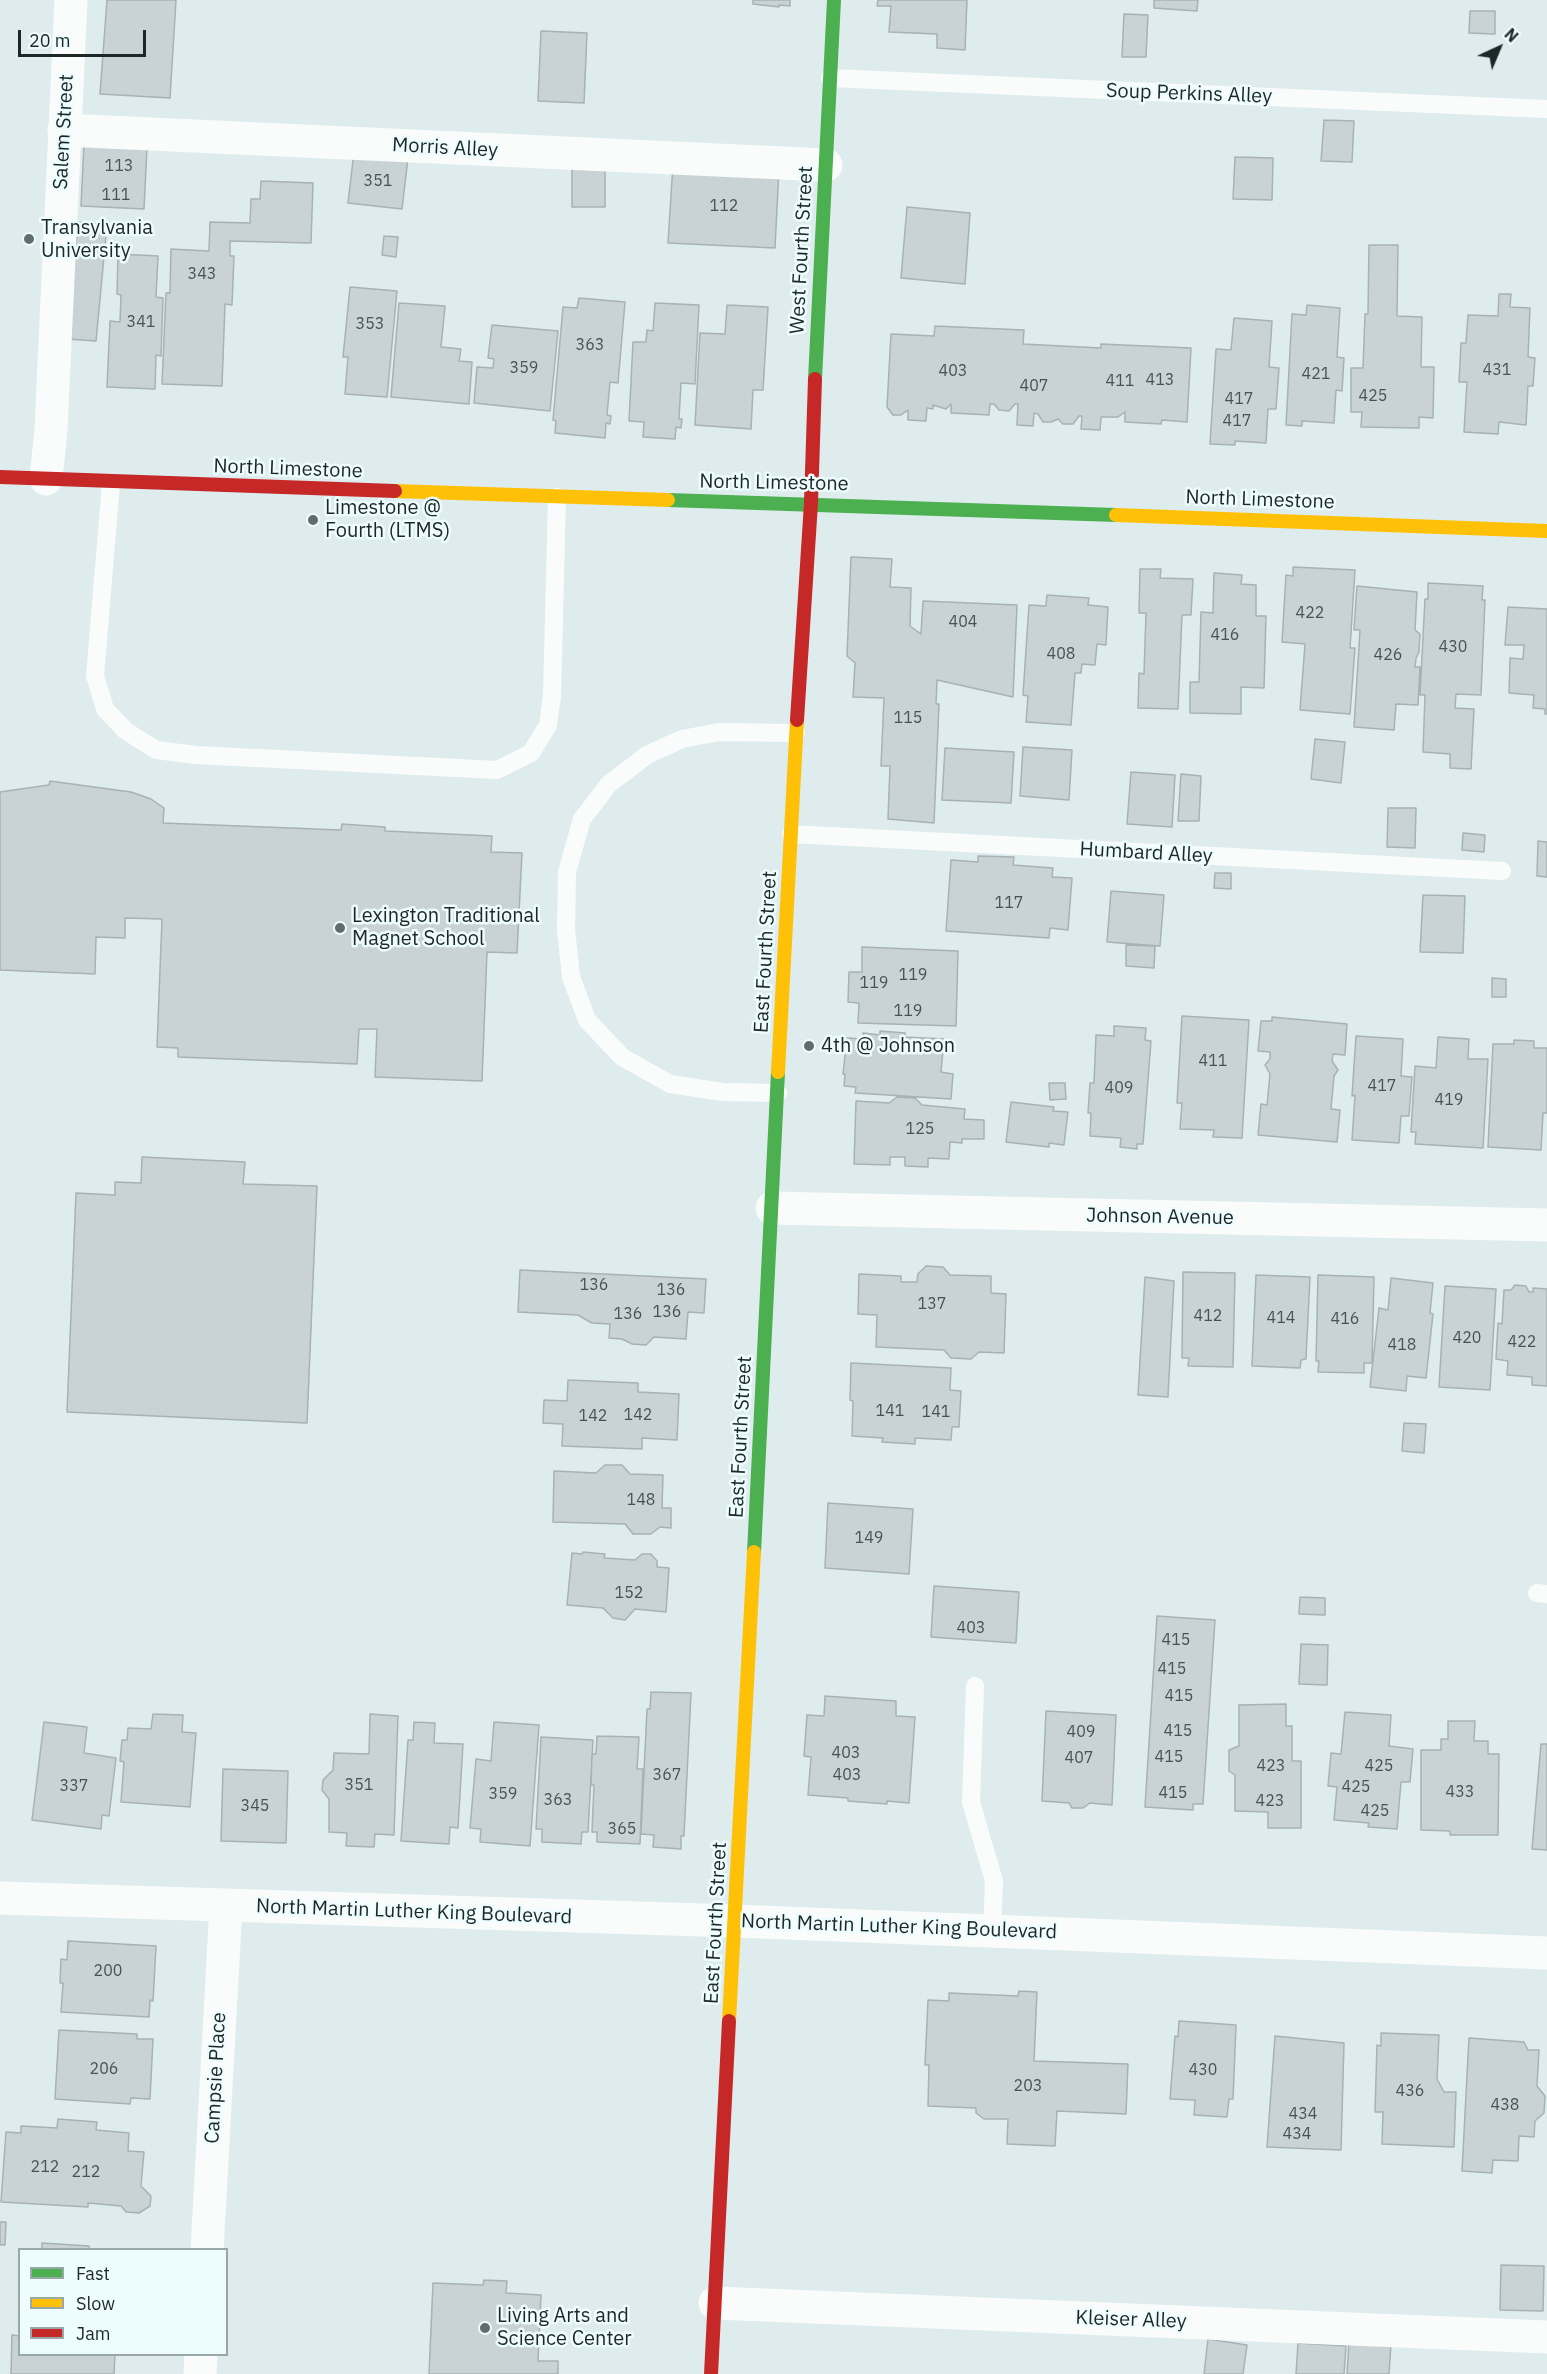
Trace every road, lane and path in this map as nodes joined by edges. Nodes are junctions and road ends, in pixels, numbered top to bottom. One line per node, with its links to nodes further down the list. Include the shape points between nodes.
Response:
1 (71, 0): 5 (street, Salem Street)
2 (834, 0): 3 (street, West Fourth Street)
3 (831, 78): 4 (lane, Soup Perkins Alley); 6 (street, West Fourth Street)
4 (1547, 109)
5 (64, 130): 6 (street, Morris Alley); 8 (street, Salem Street)
6 (826, 165): 11 (street, West Fourth Street)
7 (0, 477): 8 (street, North Limestone)
8 (46, 479): 9 (street, North Limestone)
9 (111, 483): 10 (street, North Limestone); 10 (lane, via 95,676 105,709 126,731 156,750 196,755 497,770 531,753 548,724)
10 (557, 497): 11 (street, North Limestone)
11 (811, 503): 12 (street, North Limestone); 13 (street, East Fourth Street)
12 (1547, 531)
13 (796, 733): 14 (street, East Fourth Street); 16 (lane, via 719,732 682,739 647,755 609,784 582,819 567,872 570,977 586,1020 622,1057 670,1084 723,1092)
14 (791, 834): 15 (lane, Humbard Alley); 16 (street, East Fourth Street)
15 (1502, 871)
16 (778, 1094): 17 (street, East Fourth Street)
17 (772, 1208): 18 (street, Johnson Avenue); 22 (street, East Fourth Street)
18 (1547, 1225)
19 (975, 1686): 23 (lane, via 971,1802 994,1881)
20 (0, 1898): 21 (street, North Martin Luther King Boulevard)
21 (226, 1906): 22 (street, North Martin Luther King Boulevard); 25 (street, Campsie Place)
22 (735, 1921): 23 (street, North Martin Luther King Boulevard); 26 (street, East Fourth Street)
23 (992, 1931): 24 (street, North Martin Luther King Boulevard)
24 (1547, 1953)
25 (207, 2248)
26 (715, 2303): 27 (street, Kleiser Alley); 30 (street, East Fourth Street)
27 (1547, 2337)
28 (201, 2356): 29 (street)
29 (200, 2374)
30 (711, 2374)

